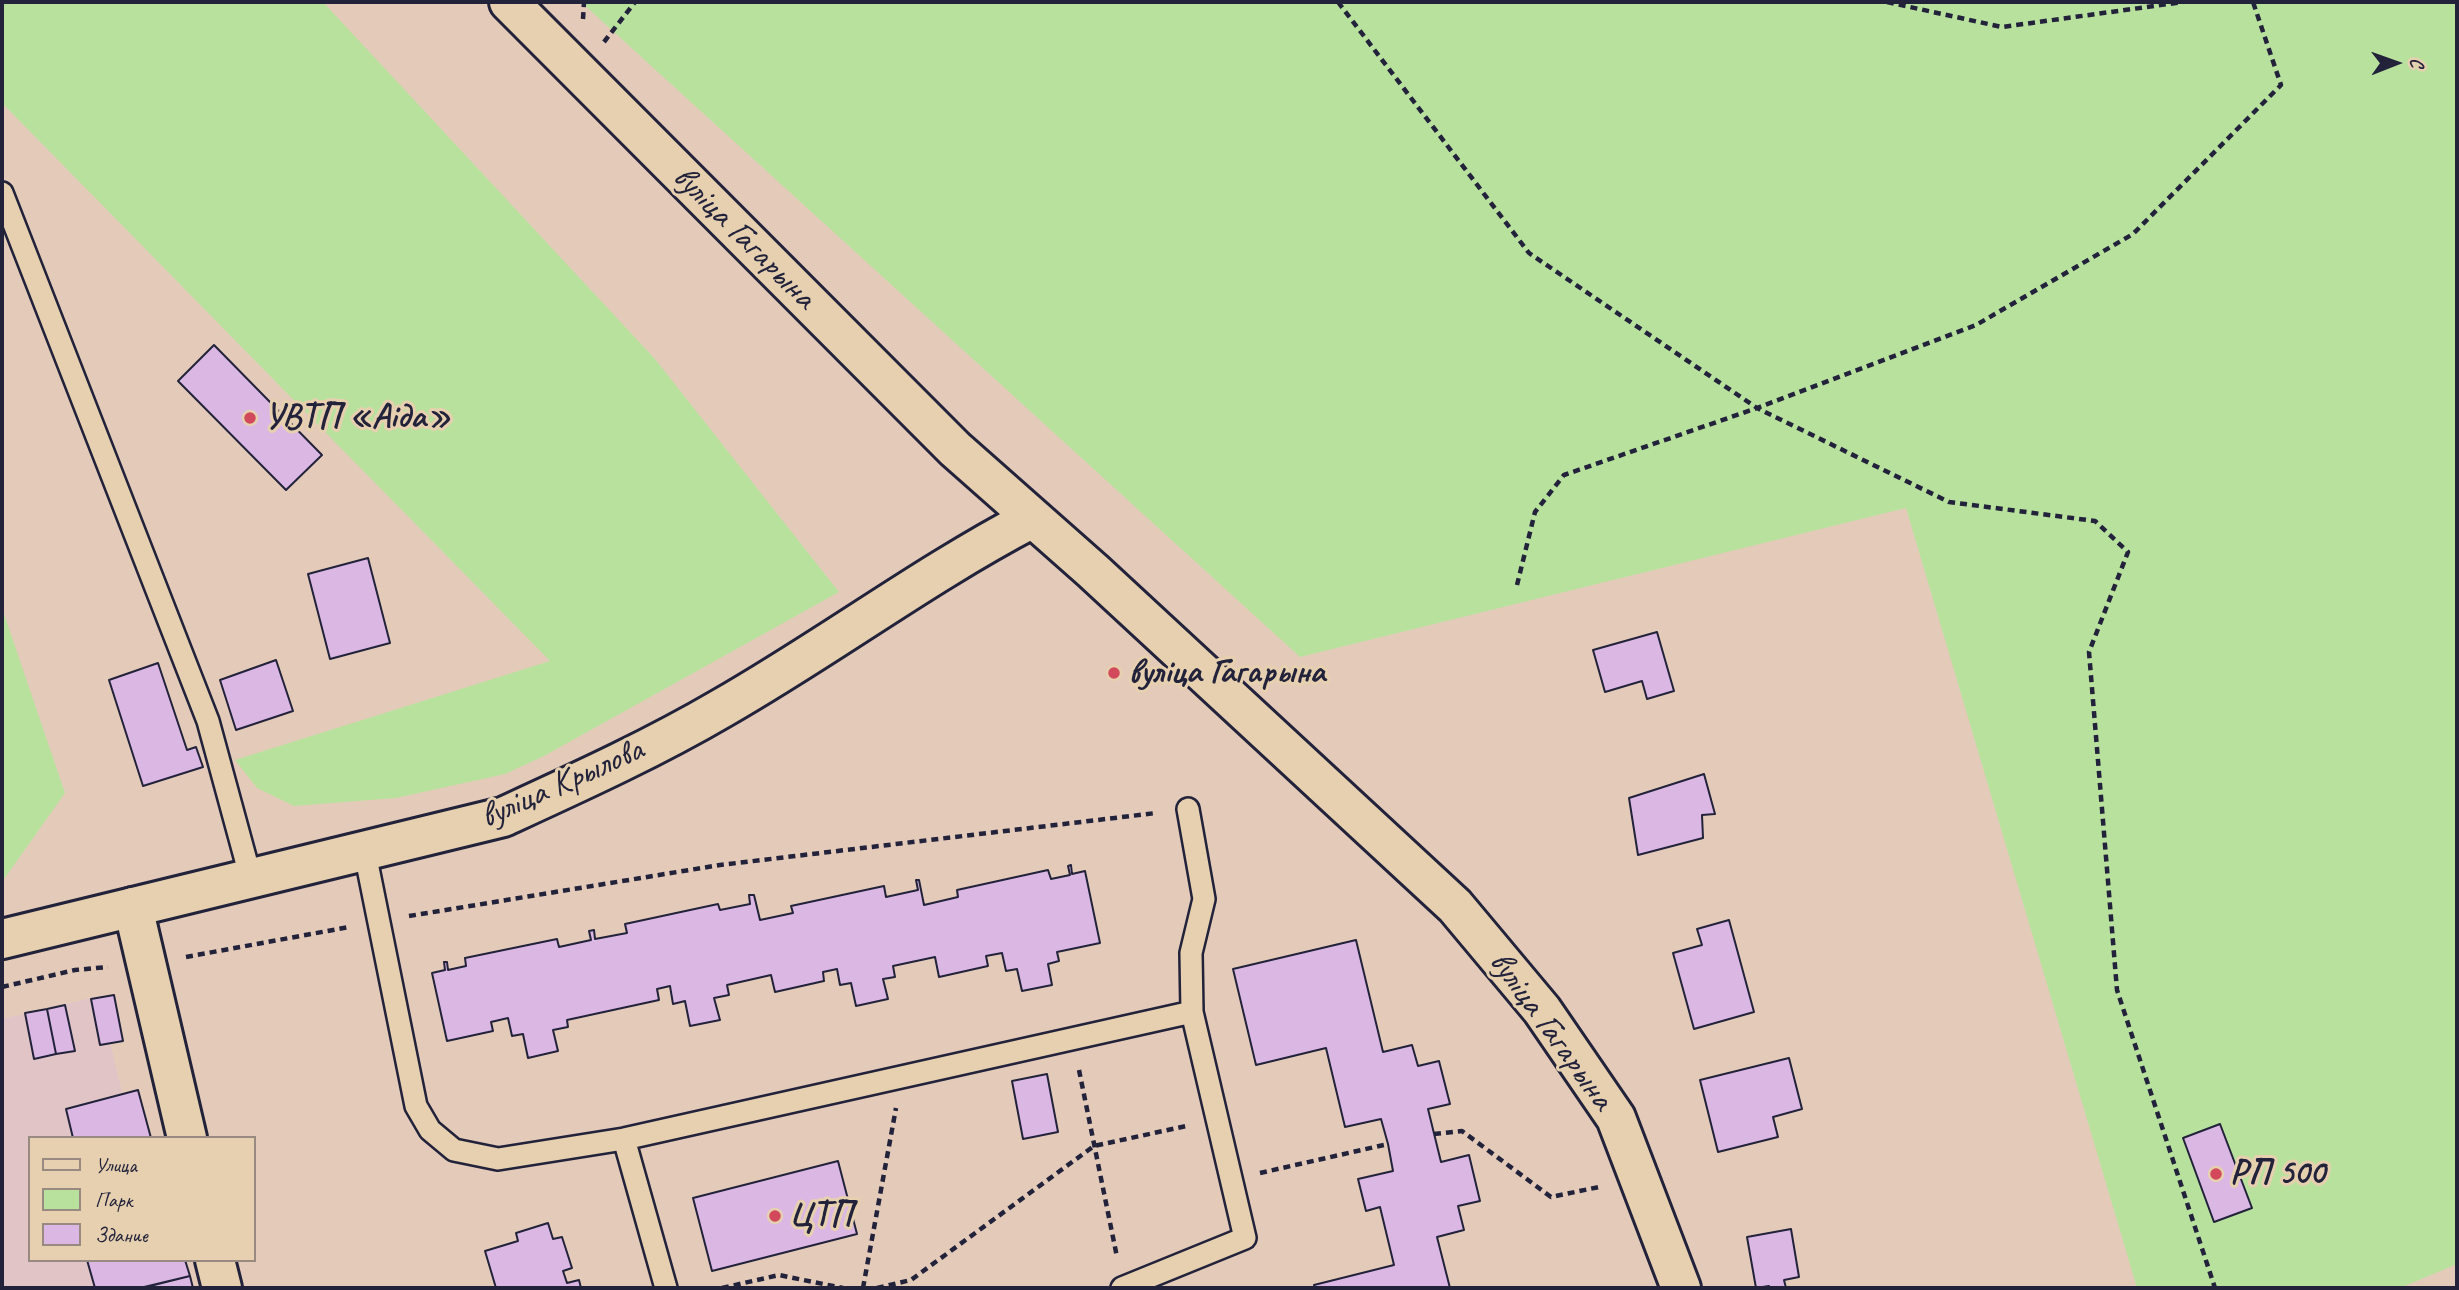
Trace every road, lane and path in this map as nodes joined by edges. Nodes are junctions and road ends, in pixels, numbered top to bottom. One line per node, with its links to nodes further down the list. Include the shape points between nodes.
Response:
1 (509, 2): 7 (main road, вуліца Гагарына)
2 (635, 2): 7 (path)
3 (1338, 2): 9 (path, via 1529,253)
4 (1887, 2): 5 (path, via 2002,27)
5 (2183, 2)
6 (2253, 2): 9 (path, via 2281,85 2133,234 1976,325)
7 (580, 72): 10 (main road, вуліца Гагарына, via 945,439)
8 (2, 193): 14 (lane, via 208,721)
9 (1757, 408): 11 (path, via 1564,475 1535,512); 40 (path, via 1949,502 2095,521 2128,552 2089,652 2117,990)
10 (1031, 519): 13 (main road, вуліца Крылова, via 968,552 721,709 578,783 503,817); 39 (main road, вуліца Гагарына, via 1455,906 1542,1010 1616,1118)
11 (1517, 585)
12 (1188, 809): 16 (path, via 720,865); 20 (lane, via 1205,899 1191,953)
13 (365, 853): 14 (main road, вуліца Крылова); 16 (lane)
14 (251, 879): 15 (main road, вуліца Крылова)
15 (132, 907): 17 (main road, вуліца Крылова); 18 (main road)
16 (379, 921): 18 (path); 26 (lane, via 415,1107 430,1130 454,1150 498,1159)
17 (2, 939)
18 (146, 965): 19 (path, via 75,970); 25 (main road)
19 (2, 987)
20 (1192, 1012): 21 (lane); 23 (lane)
21 (1072, 1038): 22 (lane); 28 (path)
22 (902, 1077): 26 (lane); 37 (path)
23 (1218, 1120): 28 (path); 29 (lane)
24 (1434, 1134): 30 (path, via 1462,1131 1551,1197)
25 (187, 1136)
26 (624, 1139): 34 (lane)
27 (1388, 1144): 29 (path)
28 (1094, 1146): 32 (path); 38 (path, via 911,1280)
29 (1232, 1179): 32 (lane, via 1245,1238)
30 (1601, 1186)
31 (216, 1262): 33 (main road)
32 (1123, 1287)
33 (222, 1288)
34 (666, 1288)
35 (722, 1288): 36 (path, via 779,1275)
36 (843, 1288)
37 (863, 1288)
38 (877, 1288)
39 (1681, 1288)
40 (2215, 1288)

